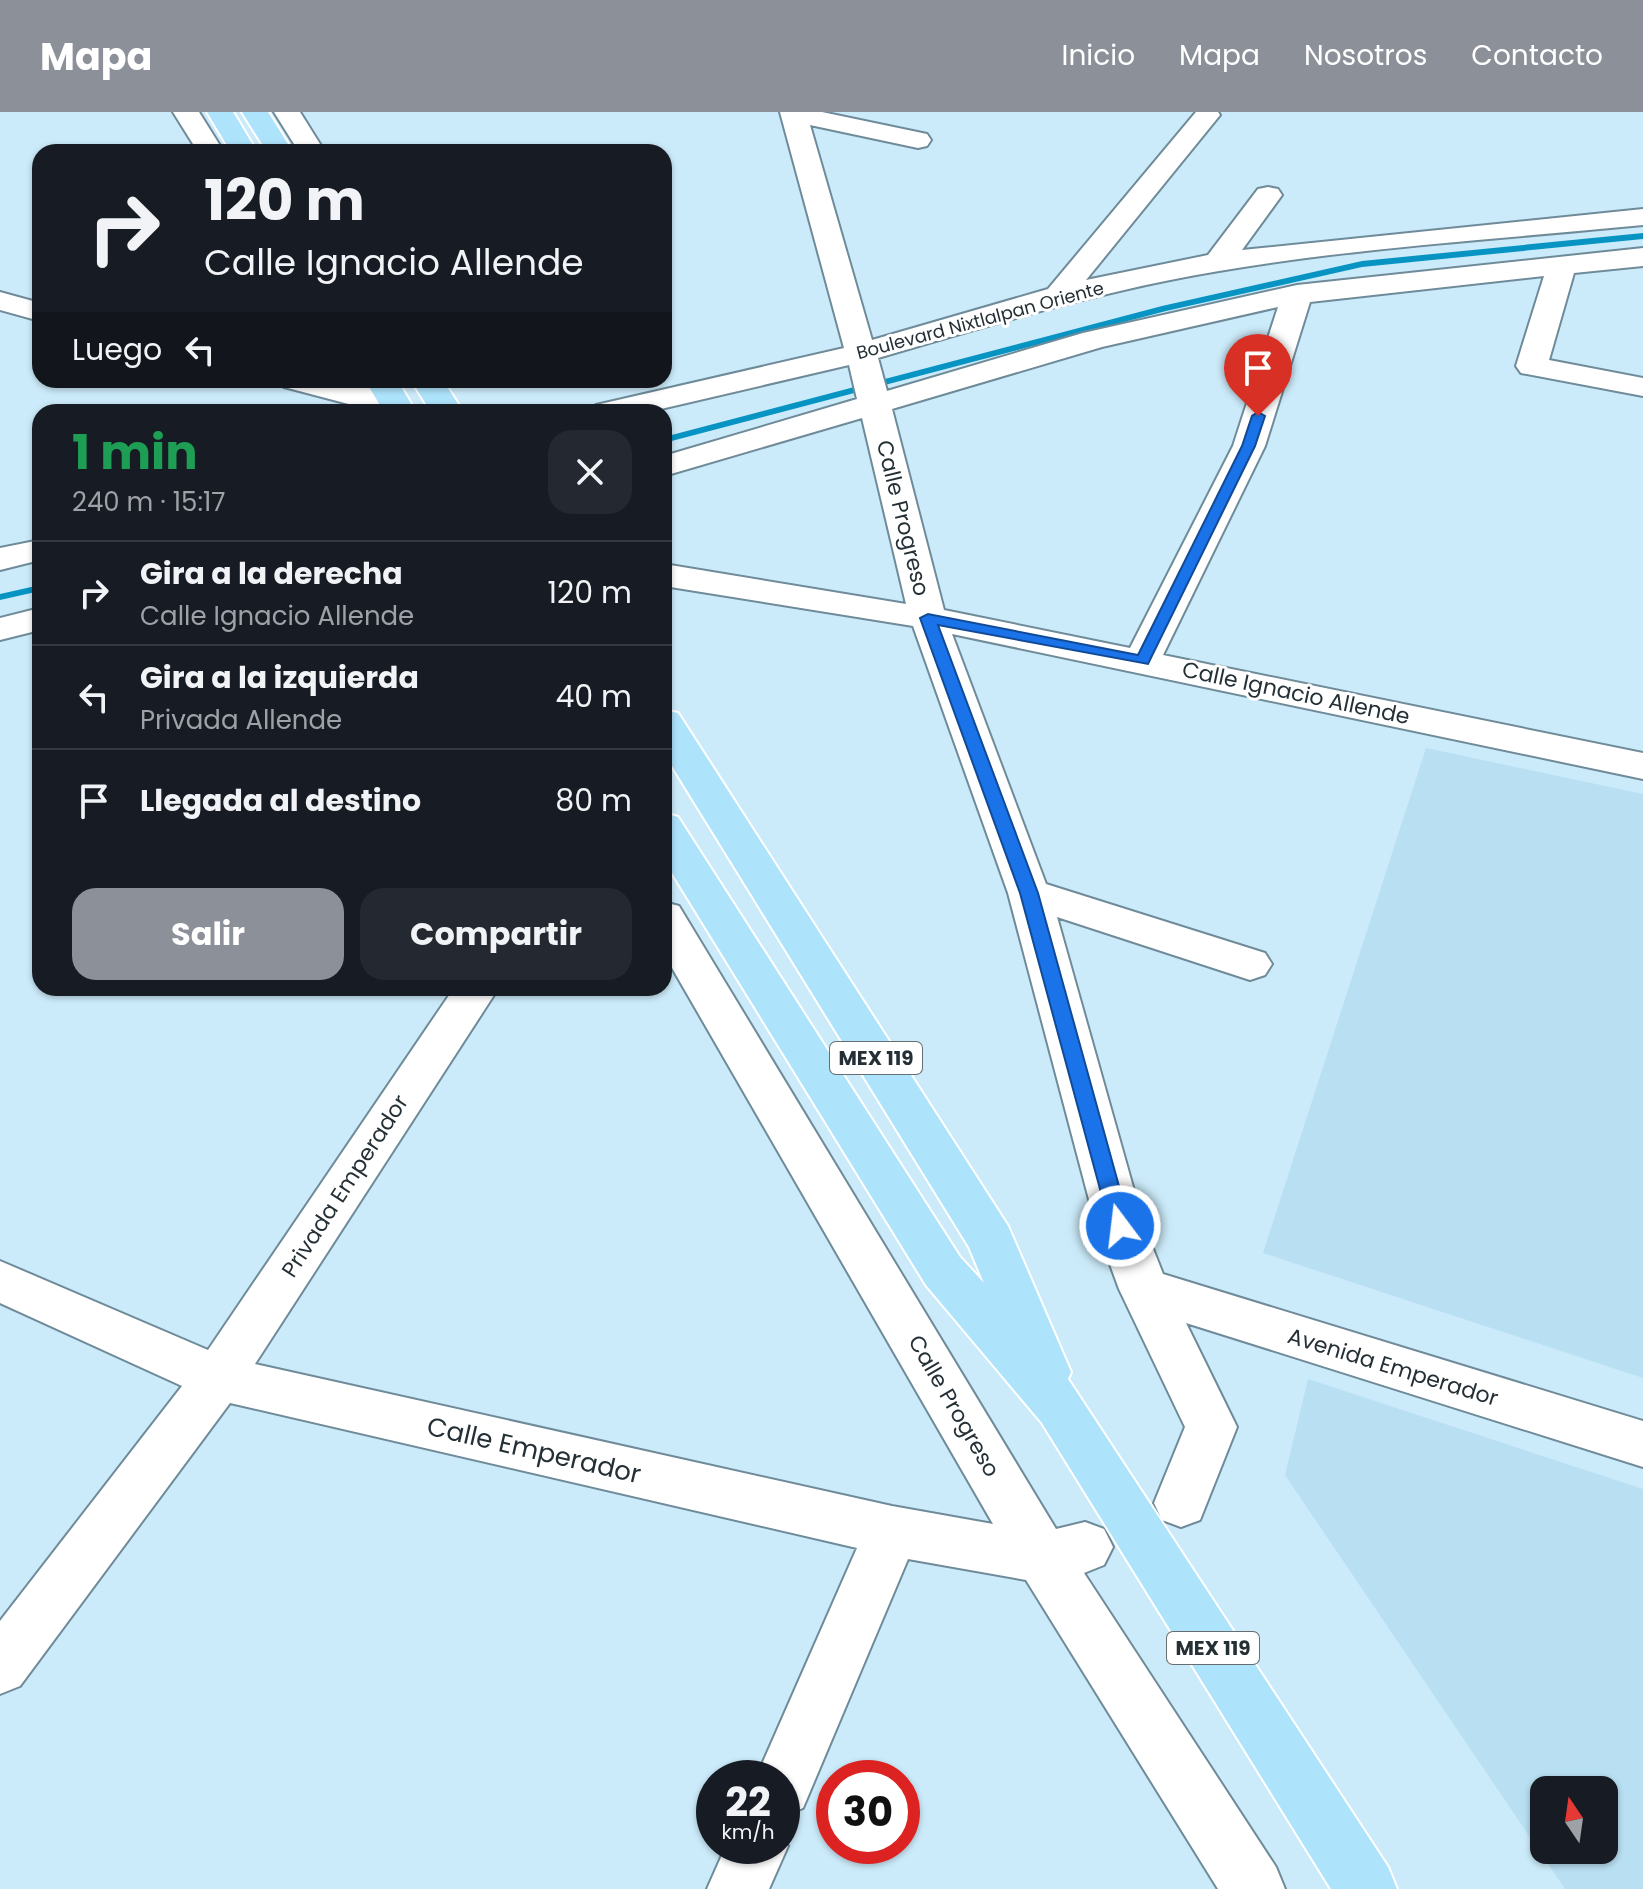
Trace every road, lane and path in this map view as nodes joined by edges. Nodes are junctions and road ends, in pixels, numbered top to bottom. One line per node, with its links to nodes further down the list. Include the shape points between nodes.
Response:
1 (186, 112): 8 (street)
2 (220, 112): 9 (main road)
3 (255, 112): 10 (main road)
4 (287, 112): 11 (street)
5 (793, 113): 7 (street); 21 (street, Calle Progreso)
6 (1207, 115): 18 (street)
7 (918, 140)
8 (206, 144)
9 (239, 144)
10 (275, 144)
11 (307, 144)
12 (1268, 195): 15 (street)
13 (1643, 217): 15 (street, Boulevard Nixtlalpan Oriente)
14 (1643, 257): 16 (street)
15 (1218, 262): 18 (street, Boulevard Nixtlalpan Oriente)
16 (1562, 265): 17 (street); 22 (street, via 1532,366)
17 (1297, 294): 21 (street, via 1094,340); 34 (street, via 1249,446)
18 (1059, 295): 21 (street, Boulevard Nixtlalpan Oriente)
19 (0, 301): 20 (street)
20 (32, 310)
21 (867, 380): 26 (street, Boulevard Nixtlalpan Oriente); 27 (street); 31 (street, Calle Progreso)
22 (1643, 387)
23 (343, 388): 24 (street)
24 (367, 392): 25 (main road)
25 (387, 404)
26 (672, 404)
27 (672, 463)
28 (32, 552): 29 (street)
29 (0, 559)
30 (672, 576): 31 (street, Calle Ignacio Allende)
31 (928, 618): 34 (street, Calle Ignacio Allende); 38 (street, Calle Progreso)
32 (32, 621): 33 (street)
33 (0, 629)
34 (1142, 661): 36 (street, Calle Ignacio Allende)
35 (672, 735): 45 (main road, MEX 119, via 991,1240)
36 (1643, 766)
37 (672, 840): 45 (main road, MEX 119, via 943,1271)
38 (1029, 893): 40 (street); 43 (street, Calle Progreso, via 1120,1226)
39 (672, 931): 49 (street, Calle Progreso)
40 (1250, 964)
41 (471, 996): 44 (street, Privada Emperador)
42 (0, 1281): 44 (street, Calle Emperador)
43 (1144, 1289): 46 (street, Avenida Emperador); 47 (street, Calle Progreso, via 1211,1427)
44 (218, 1378): 48 (street, Calle Emperador); 50 (street, Privada Emperador)
45 (1060, 1407): 55 (main road, MEX 119)
46 (1643, 1444)
47 (1181, 1503)
48 (892, 1531): 49 (street, Calle Emperador); 51 (street)
49 (1064, 1552): 54 (street, Calle Progreso)
50 (0, 1667)
51 (794, 1760)
52 (749, 1864): 53 (street)
53 (738, 1889)
54 (1254, 1889)
55 (1366, 1889)

